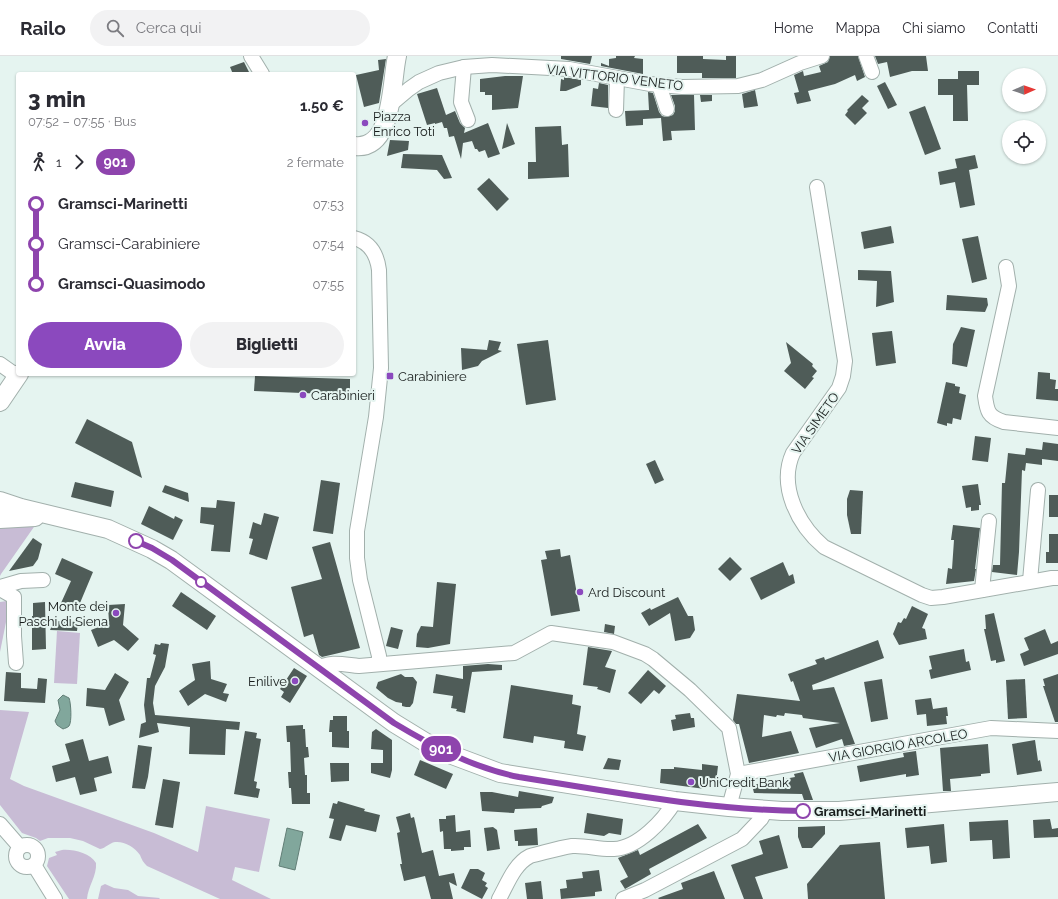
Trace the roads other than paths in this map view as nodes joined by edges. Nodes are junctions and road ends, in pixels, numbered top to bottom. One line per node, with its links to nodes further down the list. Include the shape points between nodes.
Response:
1 (251, 56): 7 (street)
2 (822, 56): 10 (street, VIA VITTORIO VENETO, via 762,80 738,86)
3 (866, 56): 8 (street)
4 (395, 60): 11 (main road)
5 (492, 61): 6 (street, VIA VITTORIO VENETO); 9 (street, VIA VITTORIO VENETO, via 569,69)
6 (464, 67): 11 (street, VIA VITTORIO VENETO, via 440,73 420,82); 14 (street, via 461,102)
7 (261, 72)
8 (872, 72)
9 (617, 78): 10 (street, VIA VITTORIO VENETO); 13 (street)
10 (659, 85): 12 (street)
11 (390, 105): 15 (main road, via 380,135 367,145)
12 (667, 109)
13 (616, 110)
14 (468, 120)
15 (356, 146)
16 (817, 187): 33 (street, VIA SIMETO, via 845,361 840,388 789,461 788,474 795,510 803,524 824,547 922,595 931,598 943,597)
17 (356, 239): 35 (street, via 370,247 379,270 381,368 376,418 357,531 357,558)
18 (1006, 267): 23 (street, via 1009,286 985,396 986,409 996,420)
19 (0, 364): 20 (street)
20 (16, 374)
21 (17, 376): 22 (main road)
22 (0, 402)
23 (1058, 428)
24 (1038, 490): 31 (street)
25 (0, 501): 26 (main road)
26 (55, 516): 27 (main road); 36 (main road, via 108,529 152,548 172,560)
27 (0, 519)
28 (989, 521): 33 (street)
29 (1058, 578): 31 (street, VIA SIMETO)
30 (43, 580): 32 (street, via 21,581)
31 (1030, 581): 33 (street, VIA SIMETO)
32 (0, 588): 34 (street, via 14,597)
33 (982, 590)
34 (16, 663)
35 (379, 664): 36 (street, via 328,664); 38 (street, via 514,653 551,633 613,642 653,659 729,728)
36 (318, 669): 40 (main road, via 425,742 472,763 519,777)
37 (1058, 731): 38 (street, VIA GIORGIO ARCOLEO, via 990,728)
38 (738, 774): 41 (street)
39 (1058, 792): 42 (main road, via 839,811)
40 (675, 801): 41 (main road); 45 (street, via 660,822 633,843 623,847 615,849 571,846 524,859)
41 (729, 807): 42 (main road)
42 (766, 810): 46 (street, via 742,839)
43 (0, 824): 44 (street, via 20,847 15,855 18,864 25,868 34,865)
44 (55, 899)
45 (499, 899)
46 (623, 899)

